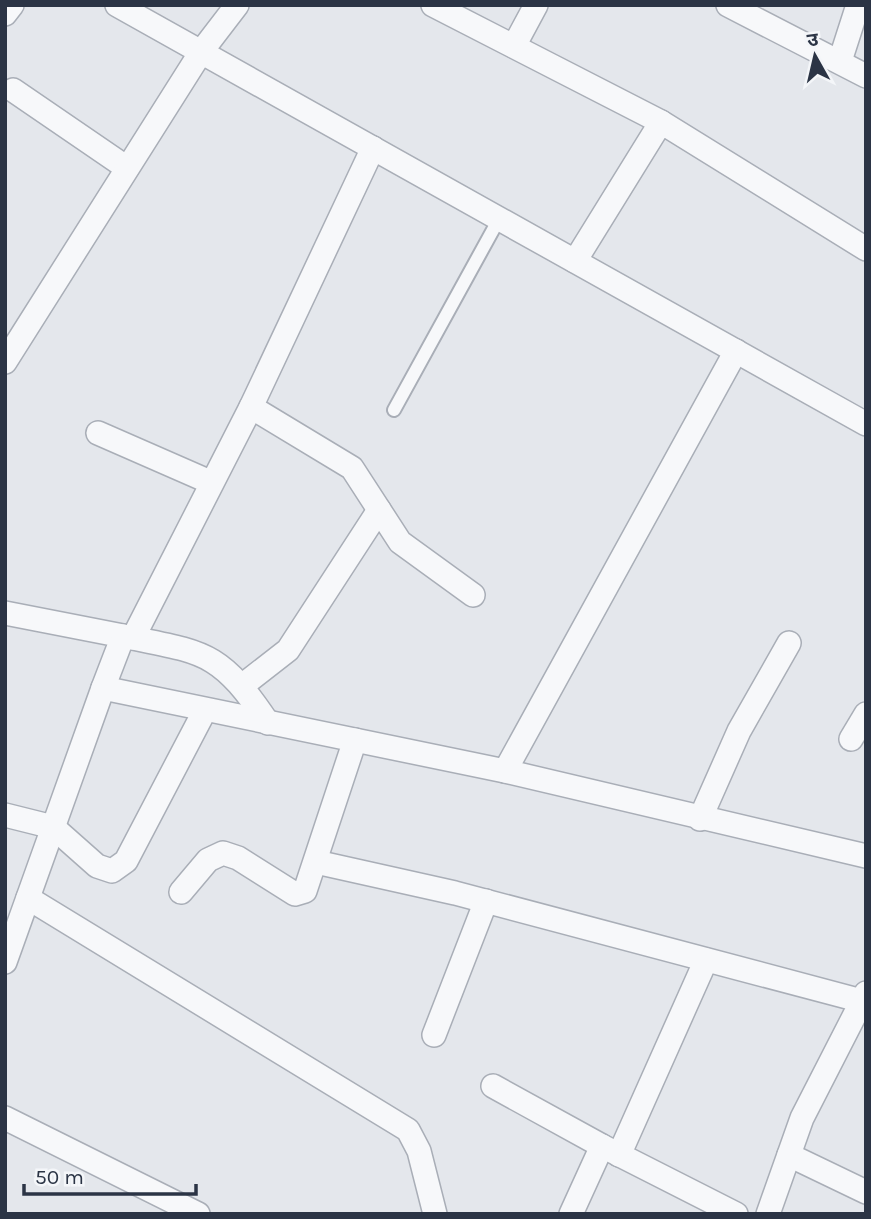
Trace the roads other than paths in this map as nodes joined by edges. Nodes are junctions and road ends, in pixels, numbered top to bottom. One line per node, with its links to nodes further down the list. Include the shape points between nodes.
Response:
1 (12, 5): 8 (street)
2 (117, 5): 10 (street)
3 (237, 5): 10 (street)
4 (433, 5): 9 (street)
5 (536, 5): 9 (street)
6 (728, 5): 11 (street)
7 (858, 5): 11 (street)
8 (5, 15)
9 (514, 46): 14 (street)
10 (201, 52): 15 (street); 16 (street)
11 (839, 61): 12 (street)
12 (866, 76)
13 (8, 91): 16 (street)
14 (661, 122): 18 (street); 19 (street)
15 (373, 148): 17 (street); 22 (street)
16 (127, 168): 21 (street)
17 (499, 219): 19 (street); 23 (lane)
18 (866, 249)
19 (575, 261): 20 (street)
20 (736, 351): 24 (street); 39 (street)
21 (5, 362)
22 (251, 407): 26 (street); 27 (street, via 352,468)
23 (394, 410)
24 (866, 424)
25 (98, 433): 26 (street)
26 (211, 482): 30 (street)
27 (379, 510): 28 (street, via 400,542); 32 (street, via 288,650)
28 (473, 595)
29 (5, 613): 30 (street)
30 (128, 636): 32 (street, via 196,651 227,669); 33 (street)
31 (789, 643): 41 (street, via 739,731)
32 (243, 685): 36 (street)
33 (103, 688): 34 (street); 42 (street)
34 (205, 710): 36 (street); 42 (street, via 120,868 112,871 97,866)
35 (866, 714): 37 (street)
36 (268, 723): 38 (street)
37 (851, 739)
38 (355, 740): 39 (street); 44 (street)
39 (505, 771): 41 (street)
40 (5, 815): 42 (street)
41 (700, 819): 43 (street)
42 (54, 827): 46 (street)
43 (866, 856)
44 (316, 862): 45 (street, via 305,891 295,894 223,853 215,855); 47 (street)
45 (181, 892)
46 (28, 898): 49 (street); 58 (street, via 408,1130 419,1151)
47 (486, 901): 48 (street); 51 (street)
48 (706, 960): 50 (street); 54 (street)
49 (5, 962)
50 (864, 997): 55 (street, via 802,1118)
51 (434, 1035)
52 (493, 1086): 54 (street)
53 (5, 1118): 57 (street)
54 (611, 1151): 59 (street); 60 (street)
55 (789, 1155): 56 (street); 61 (street)
56 (866, 1192)
57 (198, 1214)
58 (435, 1214)
59 (571, 1214)
60 (736, 1214)
61 (768, 1214)

